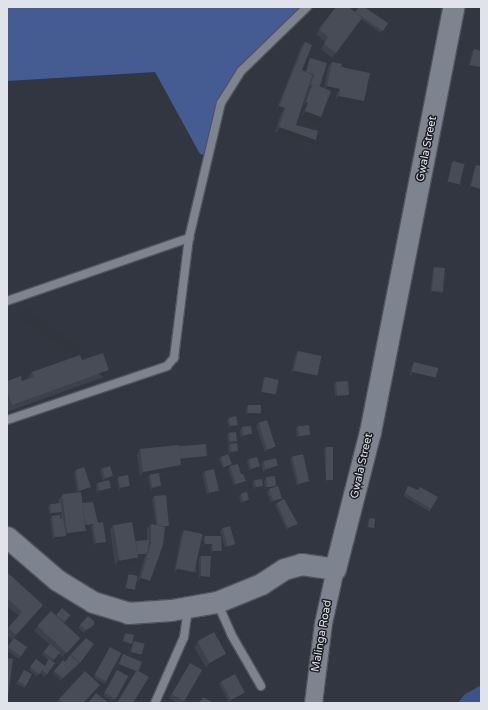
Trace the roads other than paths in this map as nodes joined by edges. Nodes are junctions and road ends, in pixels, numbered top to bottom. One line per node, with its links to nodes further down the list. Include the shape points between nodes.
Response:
1 (307, 7): 3 (lane, via 241,71 221,104)
2 (453, 7): 7 (street, Gwala Street, via 370,432)
3 (189, 238): 4 (lane); 5 (lane, via 174,358 167,366)
4 (7, 301)
5 (7, 420)
6 (7, 537): 9 (street, via 57,580 93,602 128,613)
7 (336, 569): 8 (street, via 301,564 284,569 261,584); 12 (street, Malinga Road, via 323,623)
8 (217, 602): 9 (street); 10 (lane, via 231,634)
9 (188, 608): 11 (lane, via 180,649)
10 (261, 686)
11 (155, 703)
12 (313, 703)

